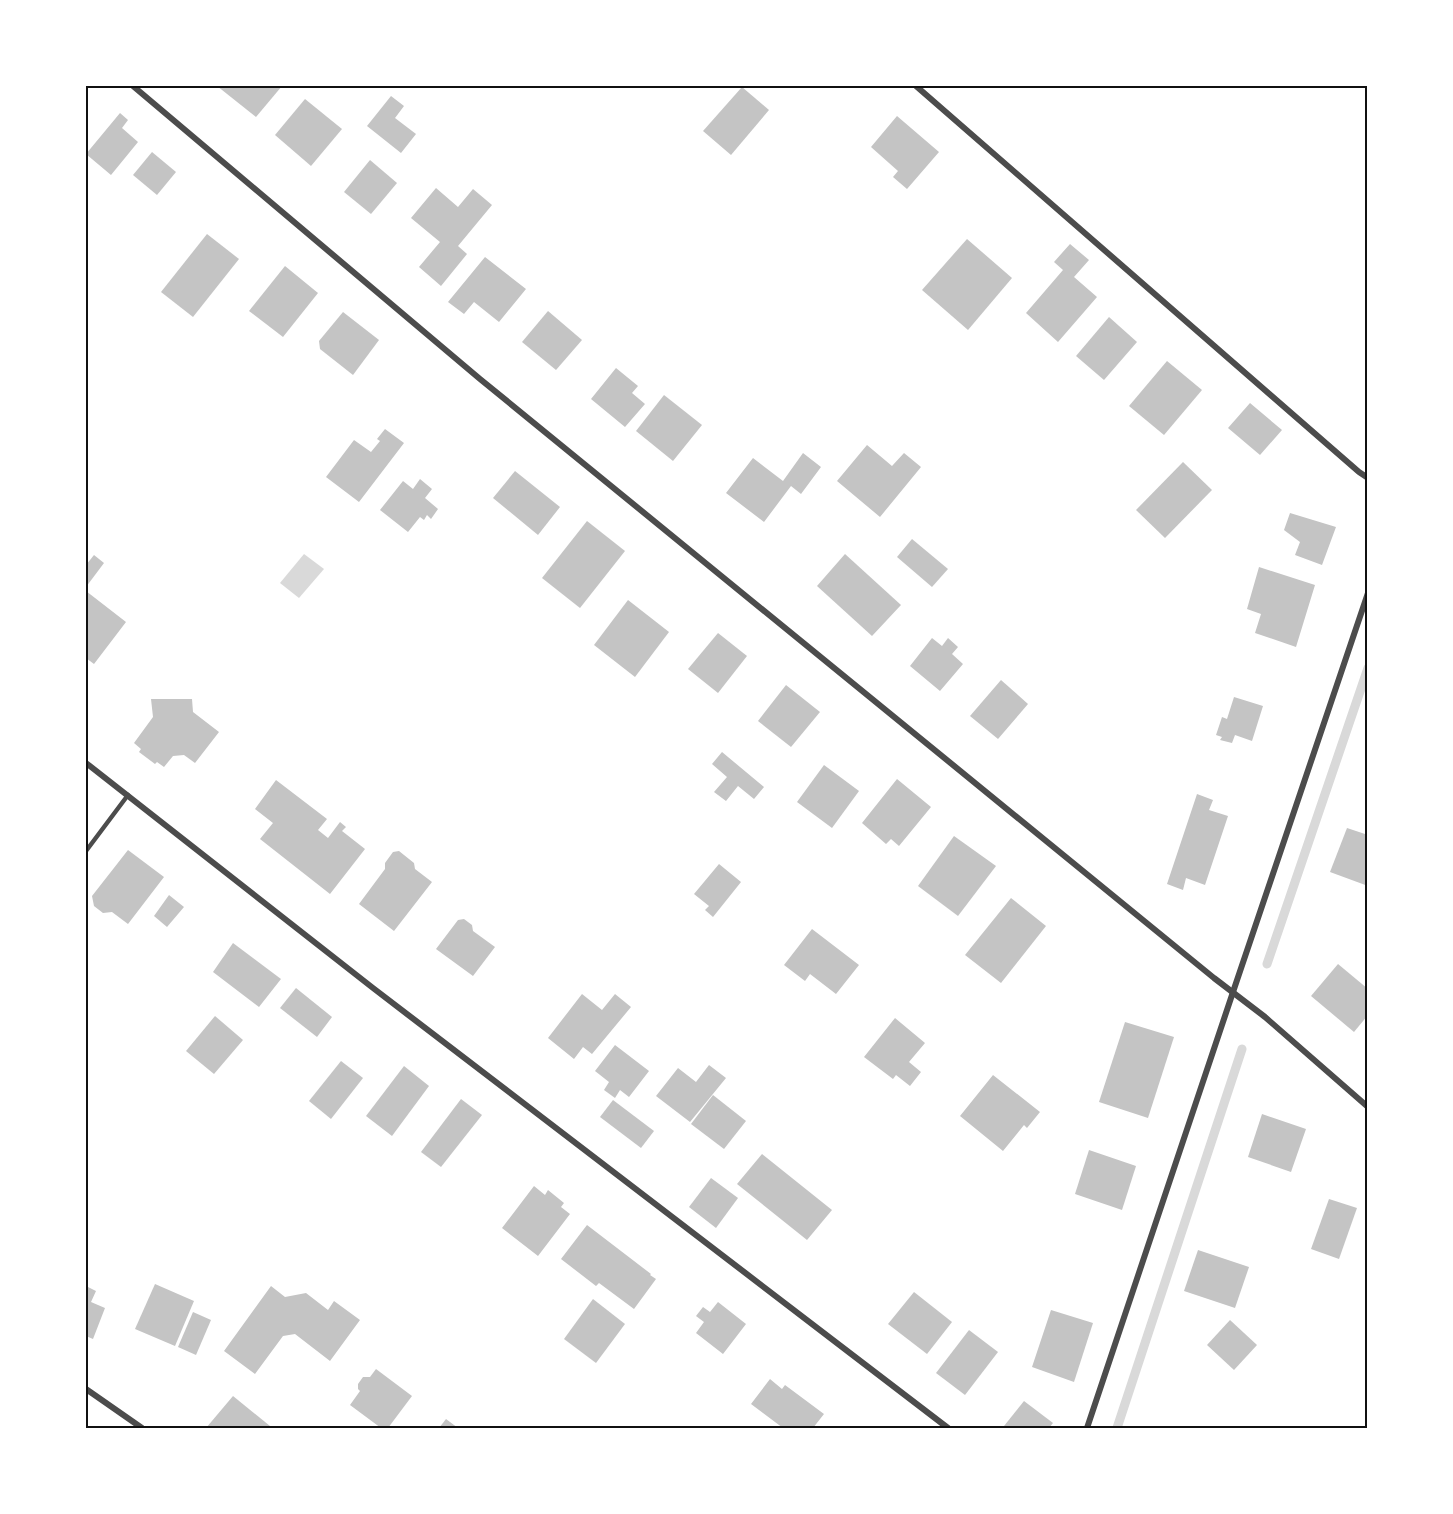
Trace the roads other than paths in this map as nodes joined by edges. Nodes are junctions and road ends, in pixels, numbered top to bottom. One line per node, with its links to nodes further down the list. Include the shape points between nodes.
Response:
1 (133, 86): 8 (street, via 480,379)
2 (916, 86): 3 (street)
3 (1368, 478)
4 (1368, 594): 8 (street)
5 (86, 763): 6 (street)
6 (128, 795): 7 (lane); 12 (street, via 373,988)
7 (86, 851)
8 (1233, 992): 9 (street); 13 (street)
9 (1368, 1107)
10 (86, 1389): 11 (street)
11 (142, 1428)
12 (948, 1428)
13 (1087, 1428)

